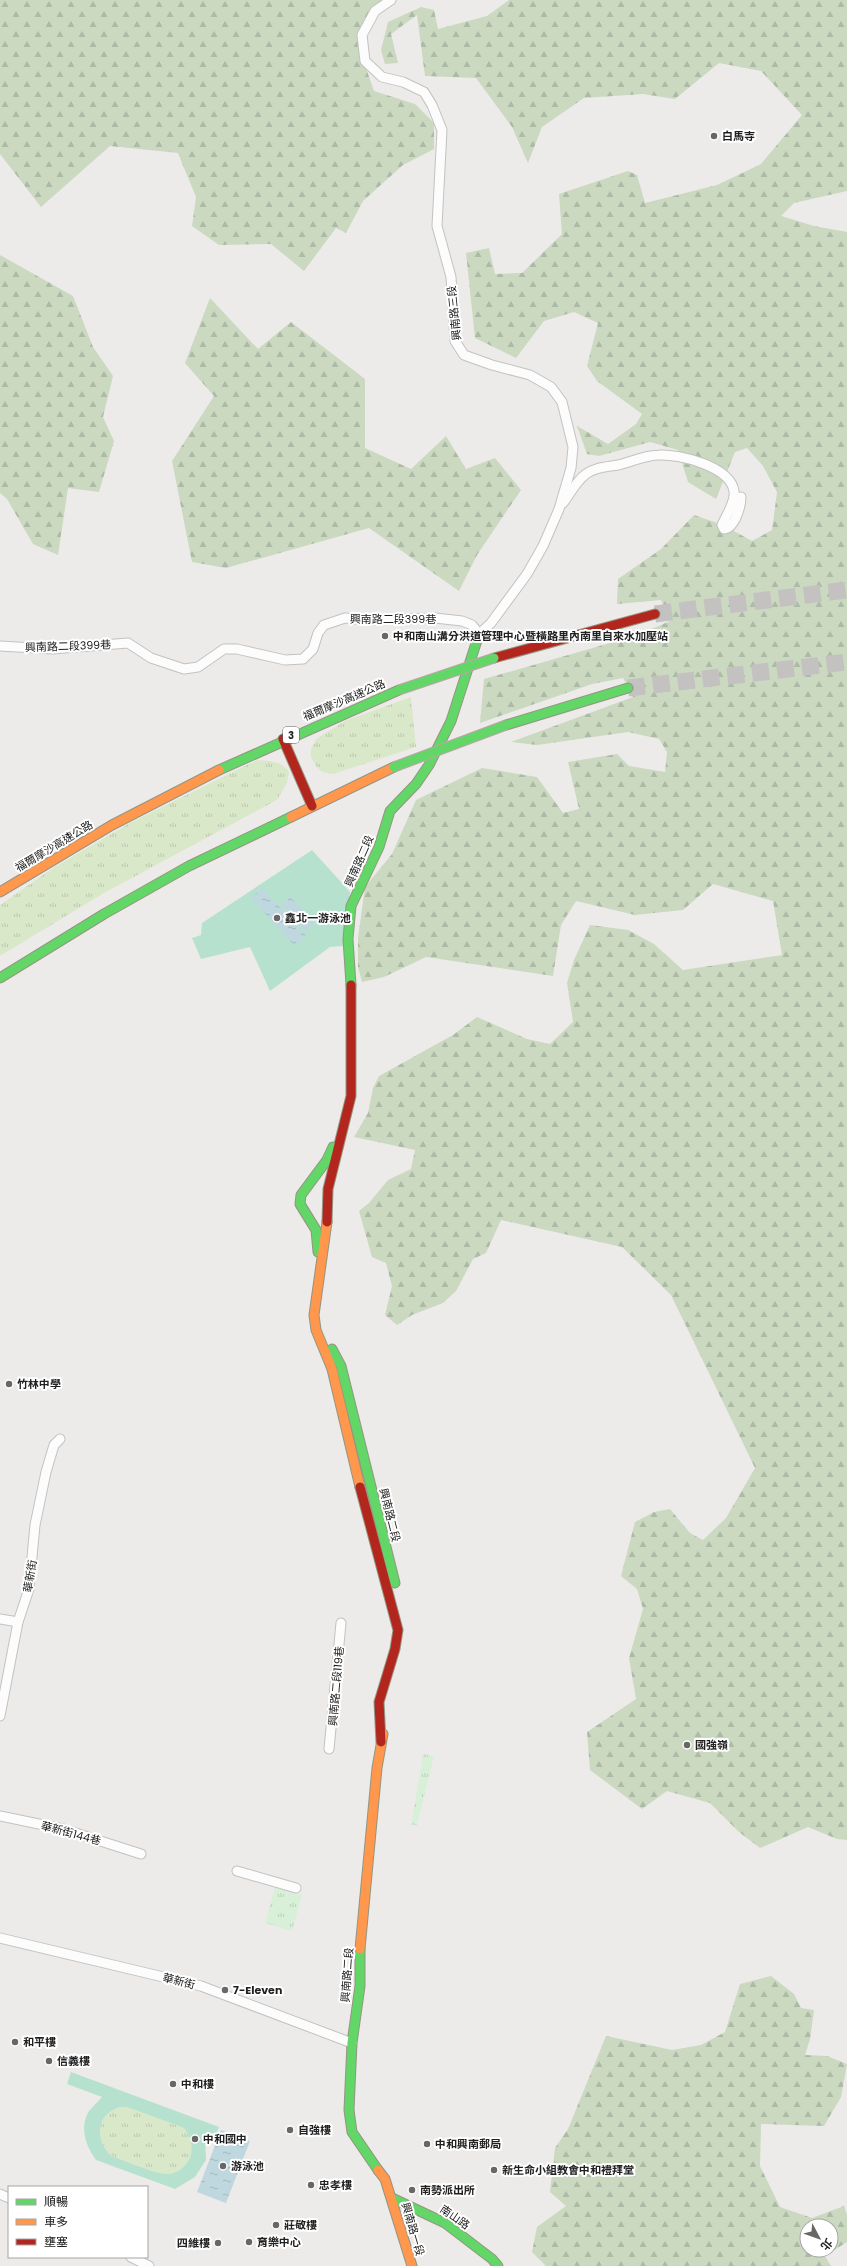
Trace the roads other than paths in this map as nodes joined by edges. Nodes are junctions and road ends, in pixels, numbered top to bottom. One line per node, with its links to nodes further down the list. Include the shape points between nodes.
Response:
1 (391, 0): 3 (street, 興南路三段, via 376,11 362,35 365,61 382,77 403,82 424,92 442,130 437,226 451,277 455,341 464,355 530,375 551,387 562,402 573,447 571,468)
2 (741, 497): 3 (street, via 741,506 732,524 724,529 722,525 734,499 734,490 729,481 716,469 698,461 680,456 658,455 600,468 586,474)
3 (559, 509): 5 (street, 興南路三段, via 527,574)
4 (655, 614): 8 (main road, 福爾摩沙高速公路 / 3, bridge, via 494,658 399,690)
5 (480, 634): 6 (street, 興南路二段399巷, via 472,625 462,621 435,618 345,618 324,625 318,633 313,649 303,659 285,660 237,649 224,649 198,667 184,669 151,658 128,643 52,649); 12 (main road, 興南路二段, via 451,721 416,784 390,810 380,847 351,906 348,939 352,1008 351,1096)
6 (0, 646)
7 (628, 688): 9 (main road, bridge, via 506,725 394,767)
8 (283, 738): 9 (main road); 10 (main road, 福爾摩沙高速公路 / 3, via 127,817)
9 (312, 806): 11 (main road, via 189,866 104,914)
10 (0, 892)
11 (0, 978)
12 (346, 1120): 13 (main road, 興南路二段, via 328,1189 327,1229); 13 (main road, 興南路二段, via 327,1160 301,1195 300,1204 316,1230)
13 (320, 1278): 25 (main road, 興南路二段, via 318,1296 322,1321 330,1347 341,1366 407,1627 406,1641 390,1690 381,1742 359,1957 360,1986)
14 (60, 1439): 16 (street, 華新街, via 54,1445 46,1472 35,1525 30,1589)
15 (0, 1619): 16 (street)
16 (18, 1622): 18 (street, 華新街)
17 (341, 1623): 19 (street, 興南路二段119巷)
18 (0, 1716)
19 (329, 1749)
20 (0, 1816): 21 (street, 華新街144巷, via 62,1829)
21 (141, 1854)
22 (237, 1871): 23 (street)
23 (296, 1888)
24 (0, 1938): 25 (street, 華新街, via 201,1986)
25 (352, 2043): 26 (main road, 興南路二段, via 349,2110 352,2132 385,2179)
26 (392, 2198): 29 (main road, 興南路一段); 30 (main road, 南山路, via 445,2223)
27 (133, 2258): 28 (street)
28 (149, 2266)
29 (412, 2266)
30 (498, 2266)

